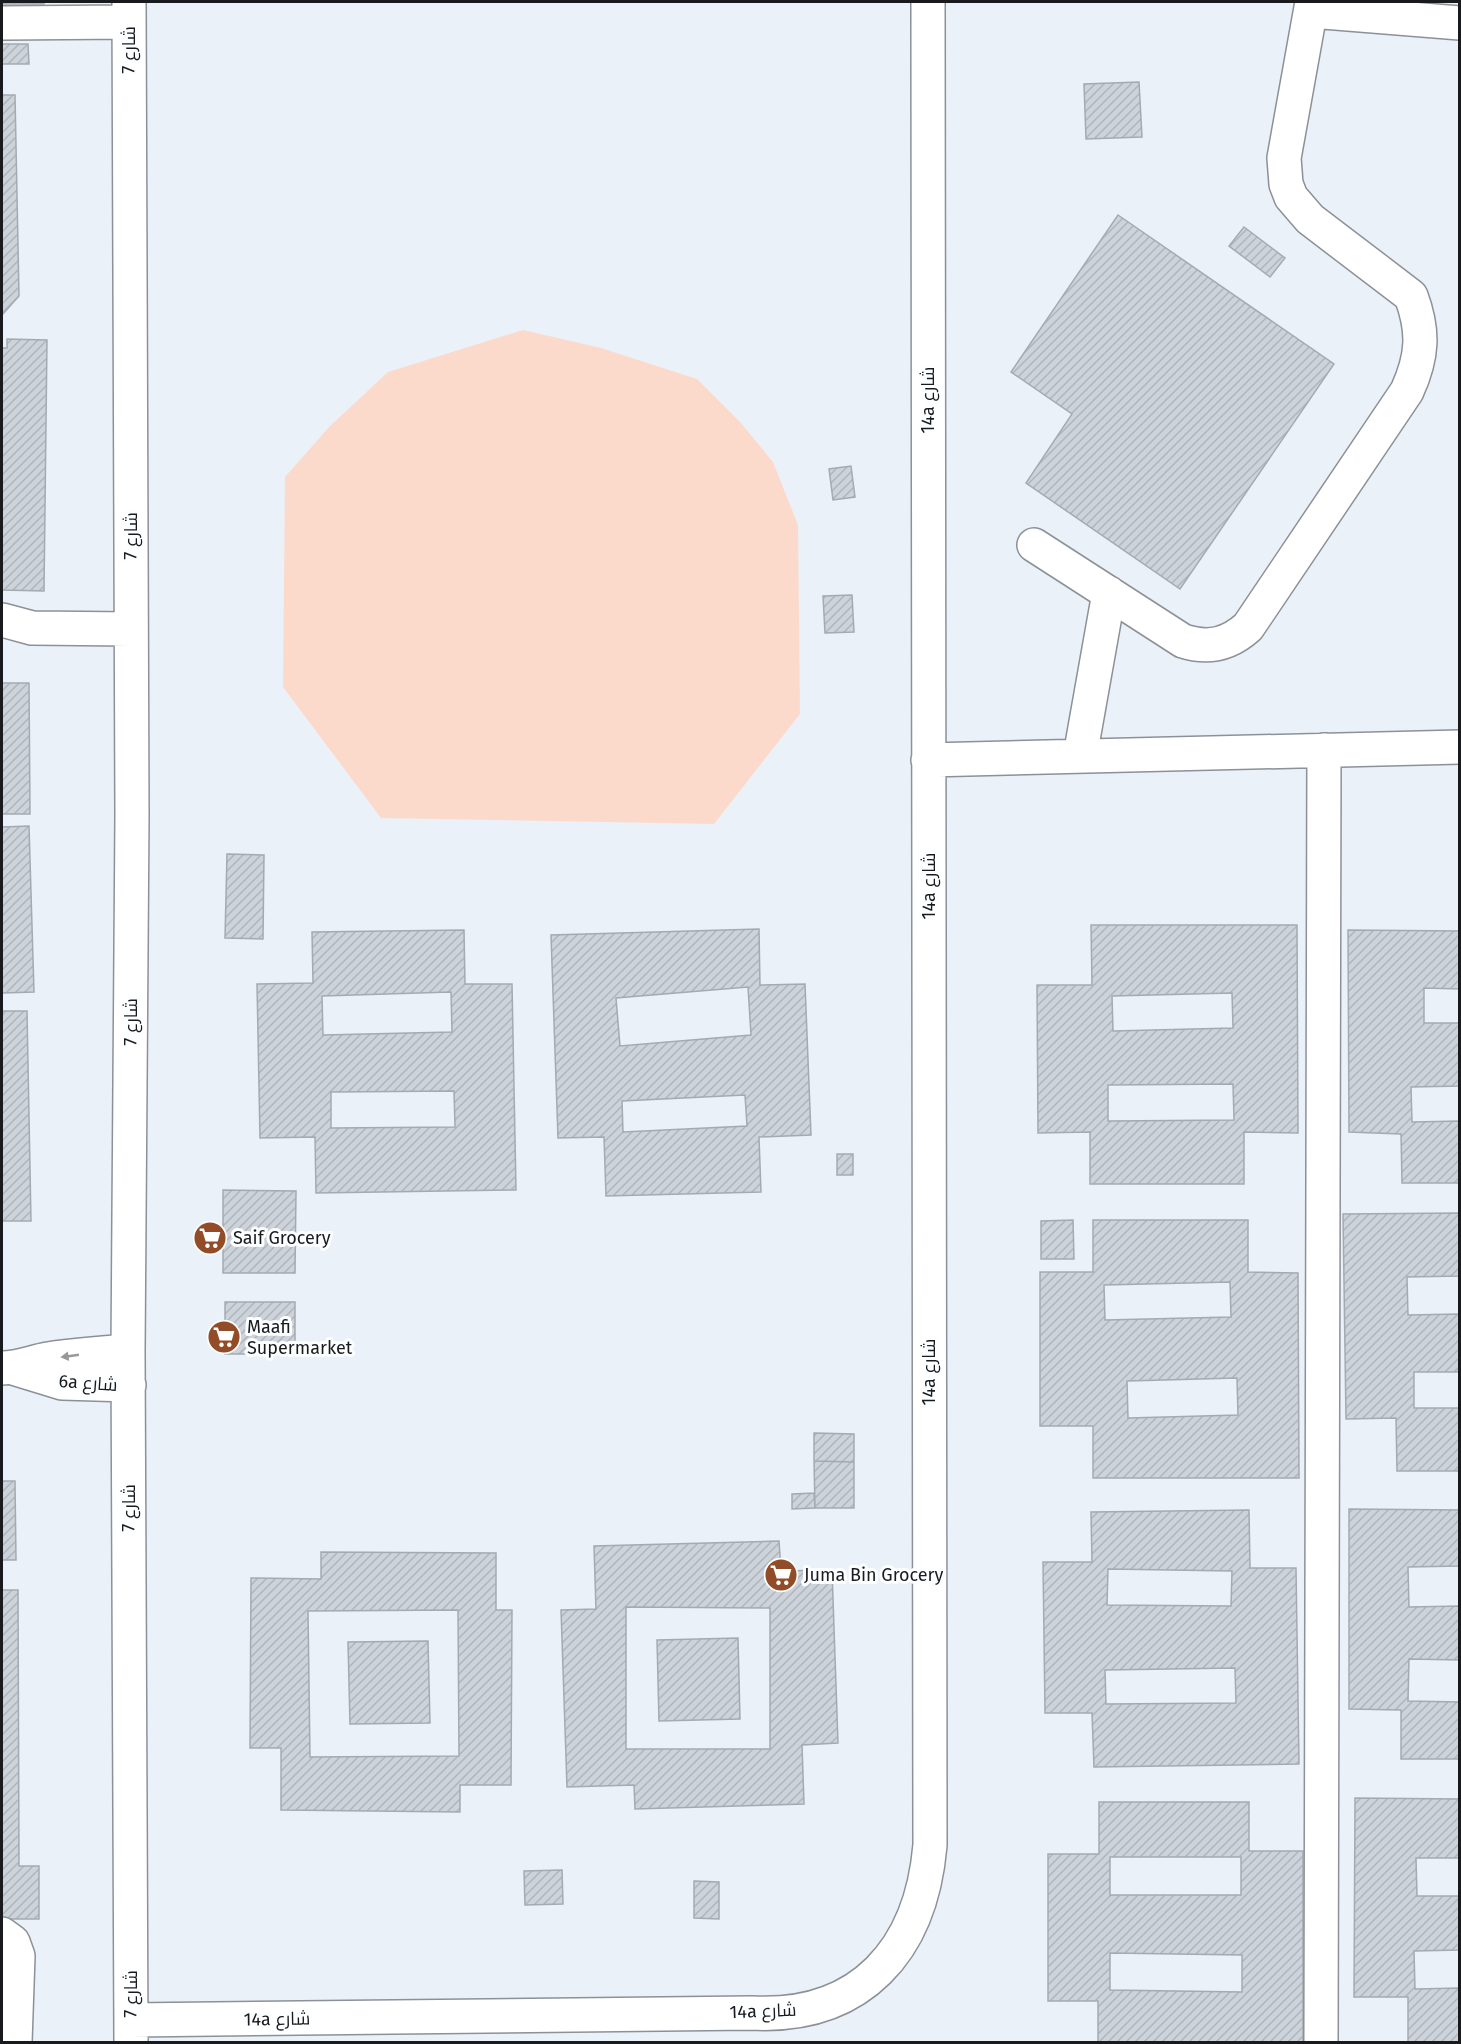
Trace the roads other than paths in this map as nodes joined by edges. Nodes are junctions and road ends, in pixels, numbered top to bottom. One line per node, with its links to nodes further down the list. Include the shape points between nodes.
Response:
1 (928, 2): 13 (street, 14a شارع)
2 (1311, 6): 5 (street); 7 (street, via 1284,158 1286,184 1291,197 1310,219 1410,296 1420,333 1416,372 1401,401 1248,627 1238,636 1213,646 1183,641)
3 (129, 12): 4 (street); 9 (street, شارع 7)
4 (2, 23)
5 (1460, 23)
6 (1034, 545): 7 (street)
7 (1109, 593): 12 (street)
8 (2, 620): 9 (street, via 32,628)
9 (131, 630): 14 (street, شارع 7)
10 (1460, 747): 11 (street)
11 (1324, 750): 12 (street); 19 (street)
12 (1080, 756): 13 (street)
13 (928, 760): 18 (street, 14a شارع, via 930,1845 924,1890 905,1936 877,1973 861,1986 821,2006 786,2013)
14 (128, 1351): 15 (street, 6a شارع, one-way to 15, via 74,1355); 16 (street, شارع 7)
15 (7, 1368): 16 (street, 6a شارع, via 62,1383)
16 (129, 1385): 18 (street, شارع 7)
17 (2, 1934): 20 (street, via 13,1942 18,1956)
18 (131, 2031)
19 (1321, 2042)
20 (15, 2043)

